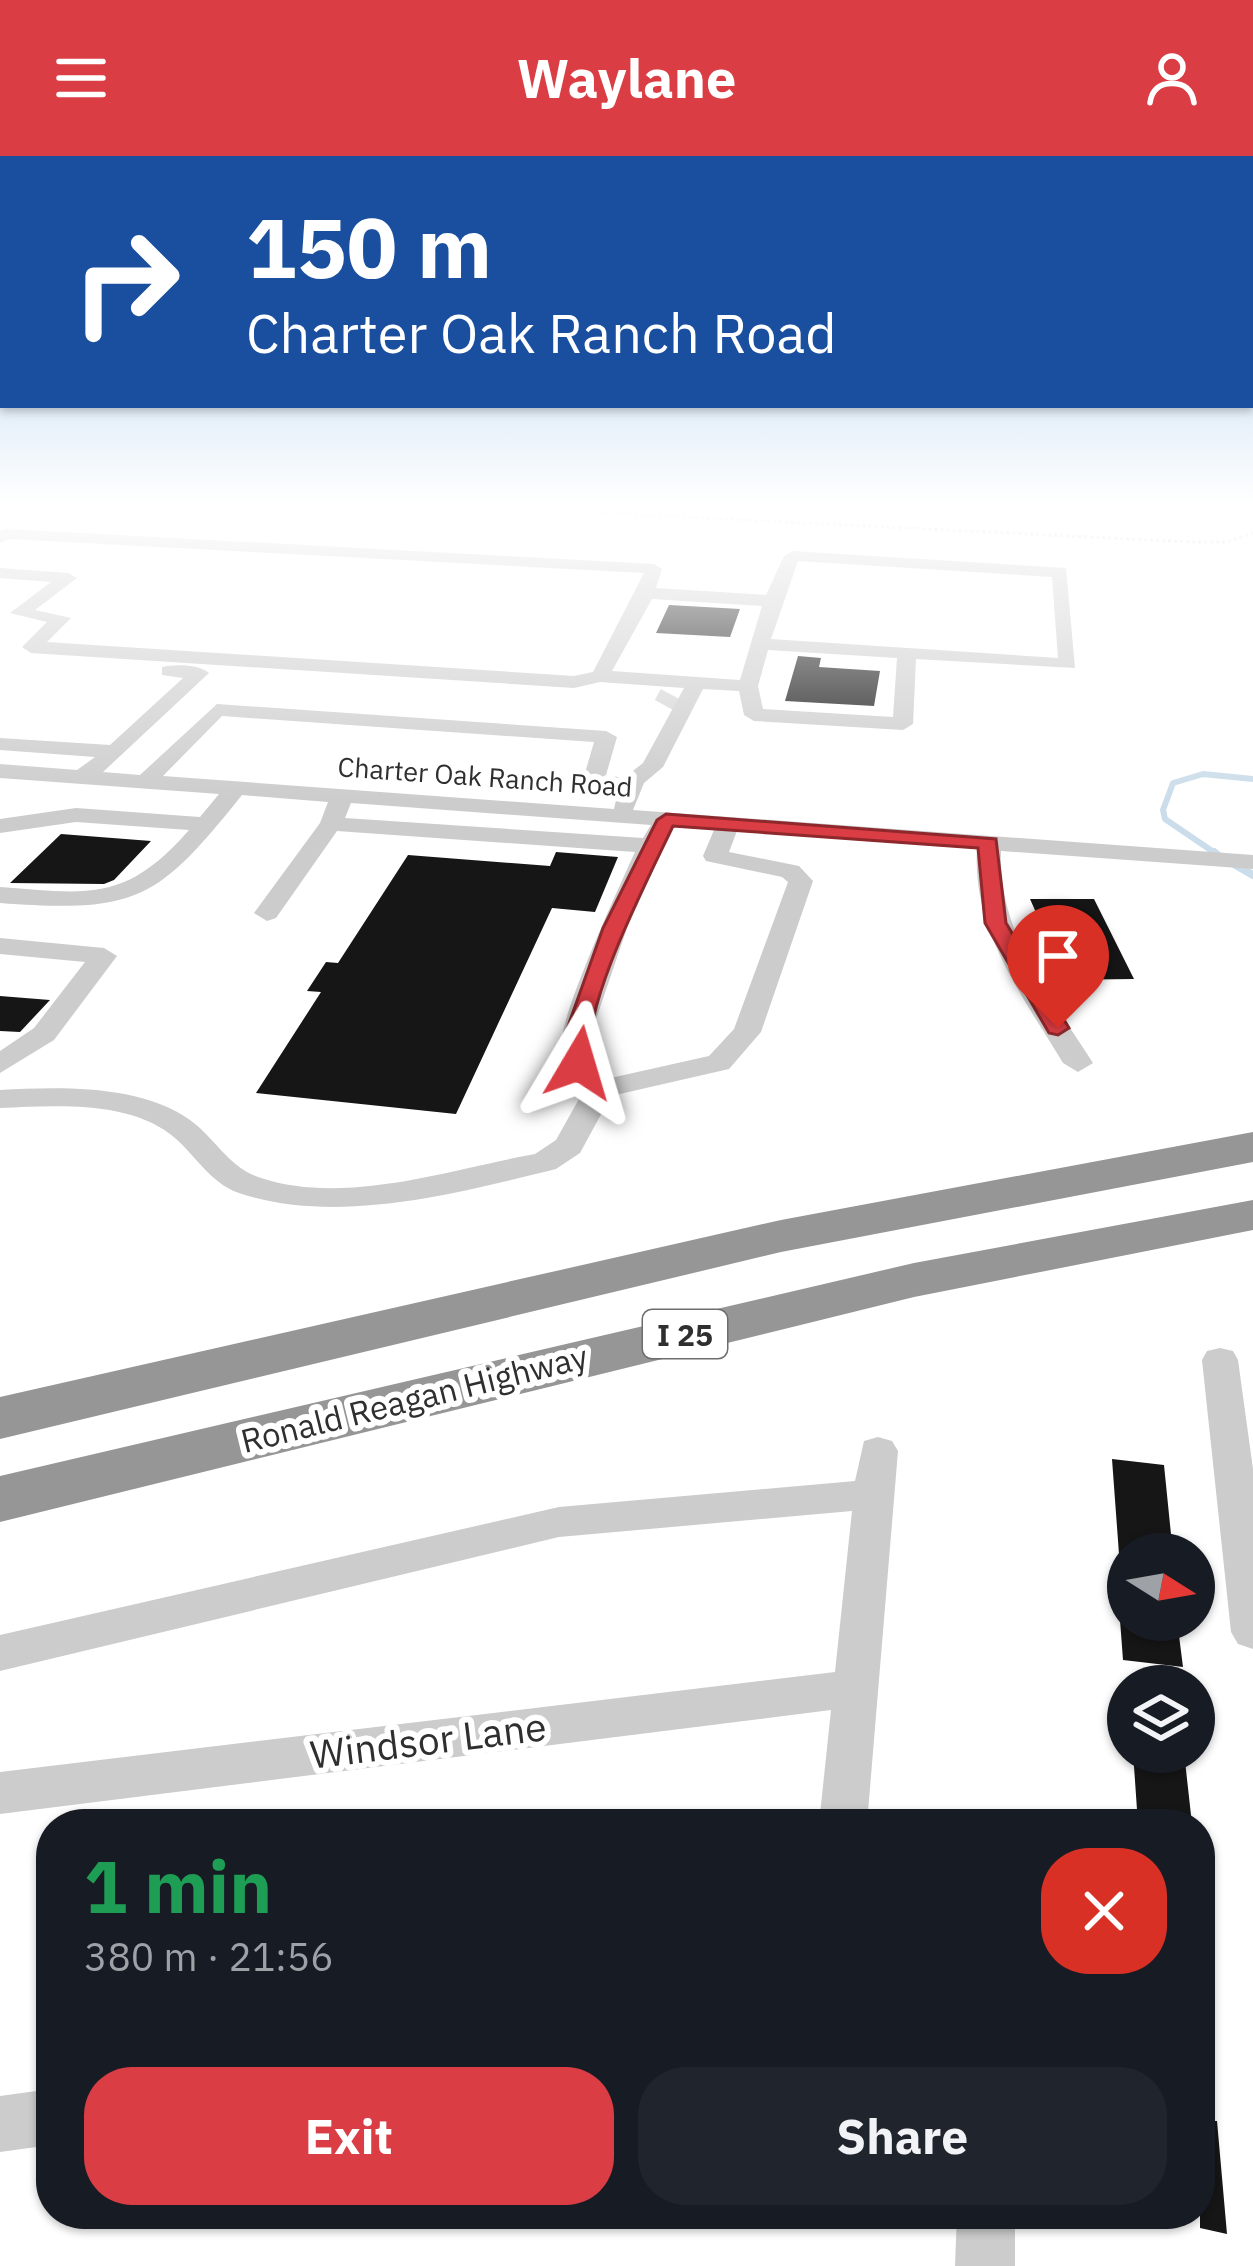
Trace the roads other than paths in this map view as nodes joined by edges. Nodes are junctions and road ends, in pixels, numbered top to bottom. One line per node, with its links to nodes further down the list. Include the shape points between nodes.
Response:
1 (31, 604): 8 (street, via 19,613 62,618 31,647 574,682)
2 (640, 604): 8 (street)
3 (771, 604): 5 (street)
4 (1063, 604): 6 (street, via 1068,664)
5 (760, 644): 6 (street); 9 (street)
6 (907, 653): 9 (street, via 903,724 754,715)
7 (14, 660): 12 (street, via 199,673)
8 (600, 676): 10 (street)
9 (748, 686): 10 (street)
10 (676, 691): 15 (street, via 632,765); 15 (street, via 651,768)
11 (0, 744): 12 (street)
12 (114, 752): 14 (street)
13 (0, 771): 14 (street, Charter Oak Ranch Road)
14 (82, 777): 16 (street, Charter Oak Ranch Road)
15 (635, 778): 16 (street, via 594,780 606,737 217,710); 19 (street)
16 (145, 782): 17 (street, Charter Oak Ranch Road)
17 (236, 788): 18 (street, Charter Oak Ranch Road); 21 (street)
18 (342, 796): 19 (street, Charter Oak Ranch Road); 22 (street)
19 (622, 817): 20 (street, Charter Oak Ranch Road)
20 (666, 820): 23 (street, Charter Oak Ranch Road); 26 (street)
21 (206, 824): 24 (street, via 76,814); 28 (street, via 170,868 124,897)
22 (331, 824): 26 (street); 29 (street)
23 (728, 824): 25 (street, Charter Oak Ranch Road); 33 (street, via 716,856 801,880 747,1032 719,1063)
24 (0, 826)
25 (989, 843): 27 (street, Charter Oak Ranch Road); 32 (street, via 995,923)
26 (650, 846): 33 (street, via 574,1043)
27 (1253, 862)
28 (0, 895)
29 (267, 913)
30 (0, 946): 31 (street, via 104,956 44,1034)
31 (5, 1056)
32 (1078, 1063)
33 (598, 1090): 34 (street, via 569,1146 544,1162 341,1196 249,1186 176,1123 90,1097)
34 (0, 1100)
35 (1253, 1148): 38 (highway, I 25, via 782,1236)
36 (1253, 1215): 39 (highway, Ronald Reagan Highway / I 25, via 914,1280)
37 (1220, 1360): 40 (street)
38 (0, 1418)
39 (0, 1501)
40 (1253, 1632)
41 (0, 1653): 42 (street, via 559,1522 876,1472)
42 (856, 1688): 43 (street, Windsor Lane); 44 (street)
43 (0, 1792)
44 (845, 1809)
45 (36, 2119): 46 (street)
46 (0, 2124)
47 (986, 2229): 48 (street)
48 (985, 2266)

